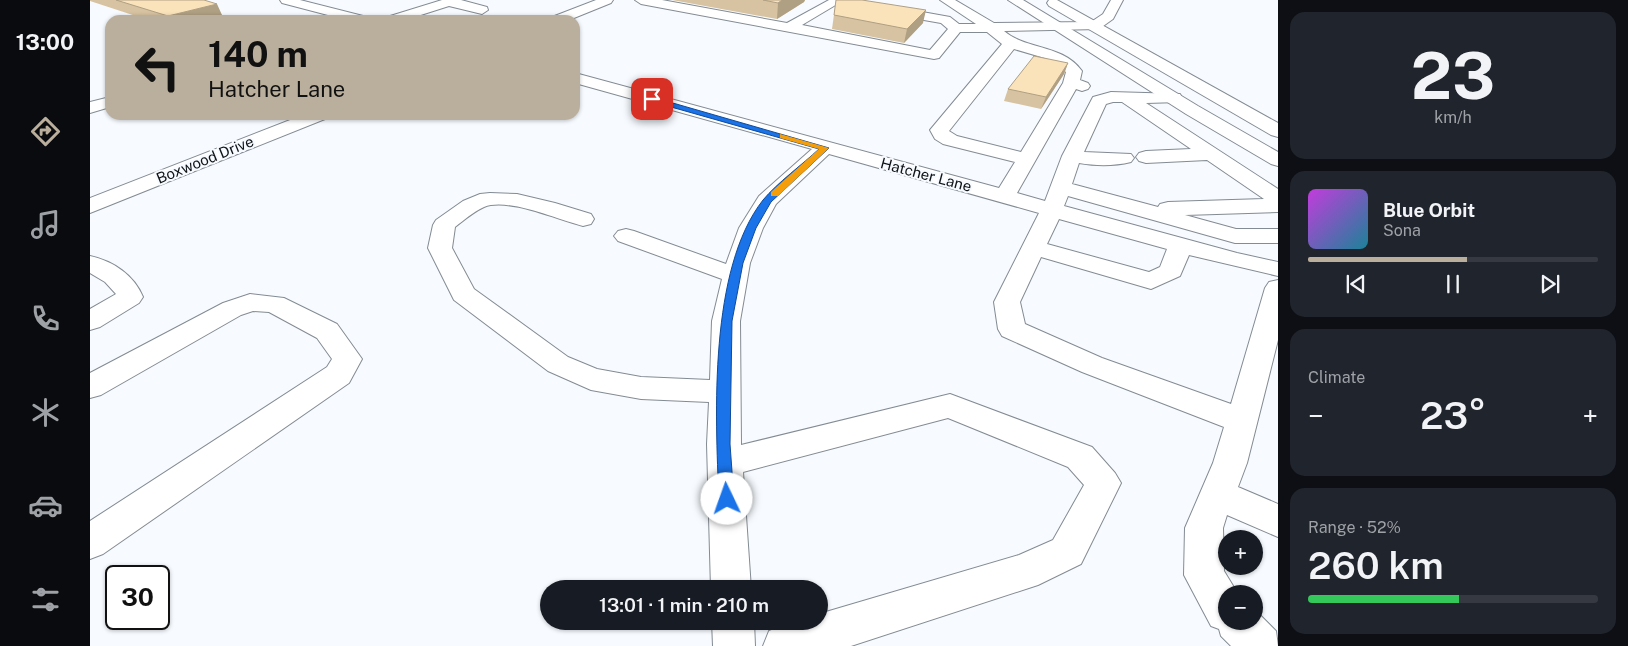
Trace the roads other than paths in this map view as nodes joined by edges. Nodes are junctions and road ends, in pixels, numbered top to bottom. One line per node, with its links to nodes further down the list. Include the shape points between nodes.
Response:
1 (286, 0): 12 (street)
2 (342, 0): 12 (street)
3 (607, 0): 21 (street)
4 (641, 0): 24 (street)
5 (1014, 0): 25 (street)
6 (1047, 0): 23 (street)
7 (1117, 0): 23 (street, via 1108,16)
8 (451, 1): 15 (street); 16 (street)
9 (839, 1): 24 (street)
10 (929, 2): 11 (street)
11 (951, 3): 22 (street)
12 (313, 7): 17 (street)
13 (356, 8): 17 (street)
14 (876, 8): 26 (street, via 945,20)
15 (482, 10)
16 (416, 12): 19 (street); 20 (street)
17 (337, 14): 18 (street)
18 (341, 15)
19 (407, 15)
20 (428, 15)
21 (570, 15)
22 (989, 26): 25 (street); 26 (street); 27 (street)
23 (1094, 26): 25 (street); 37 (street)
24 (789, 27): 26 (street, via 934,55)
25 (1059, 27): 31 (street)
26 (956, 28)
27 (1010, 44): 29 (street, via 1039,49 1068,65 1074,72); 43 (street, via 939,130 950,140)
28 (580, 79): 38 (street, Hatcher Lane)
29 (1071, 83): 30 (street); 43 (street)
30 (1118, 97): 31 (street); 39 (street); 40 (street, via 1099,101)
31 (1174, 98): 44 (street)
32 (105, 104): 33 (street)
33 (90, 108)
34 (282, 120): 36 (street)
35 (306, 120): 36 (street, Boxwood Drive)
36 (294, 125): 49 (street, Boxwood Drive)
37 (1278, 131)
38 (825, 148): 46 (street, Hatcher Lane); 59 (street, via 767,201 751,228)
39 (1210, 154): 41 (street); 47 (street)
40 (1072, 156): 42 (street); 45 (street)
41 (1146, 157)
42 (1124, 158)
43 (1027, 159): 46 (street)
44 (1278, 160)
45 (1061, 187): 50 (street); 51 (street)
46 (1004, 197): 50 (street, Hatcher Lane)
47 (1278, 199)
48 (1278, 205): 51 (street, via 1155,210)
49 (90, 206)
50 (1052, 210): 55 (street, Hatcher Lane); 56 (street)
51 (1153, 213): 54 (street, via 1235,236)
52 (583, 219): 64 (street, via 562,210 506,200 481,201 444,225 440,248 463,294 558,364 591,378 641,388)
53 (626, 236): 59 (street)
54 (1278, 236)
55 (1180, 246): 56 (street, via 1171,271 1152,281); 58 (street, Hatcher Lane)
56 (1033, 247): 65 (street, via 1007,302 1012,329 1092,365)
57 (90, 263): 61 (street, via 128,288 130,297)
58 (1278, 270)
59 (736, 276): 64 (street, via 726,321)
60 (1278, 288): 62 (street)
61 (90, 321)
62 (1273, 328): 65 (street)
63 (90, 387): 69 (street, via 250,302 274,304 328,331 347,359 338,375)
64 (725, 392): 66 (street)
65 (1242, 421): 67 (street)
66 (725, 462): 70 (street); 75 (street, via 950,406 1080,457 1103,483 1067,552 1024,572)
67 (1218, 495): 68 (street); 71 (street, via 1204,528 1204,575)
68 (1278, 521)
69 (93, 534)
70 (731, 580)
71 (1218, 599)
72 (733, 630): 74 (street)
73 (1245, 630): 76 (street)
74 (734, 646)
75 (784, 646)
76 (1261, 646)

